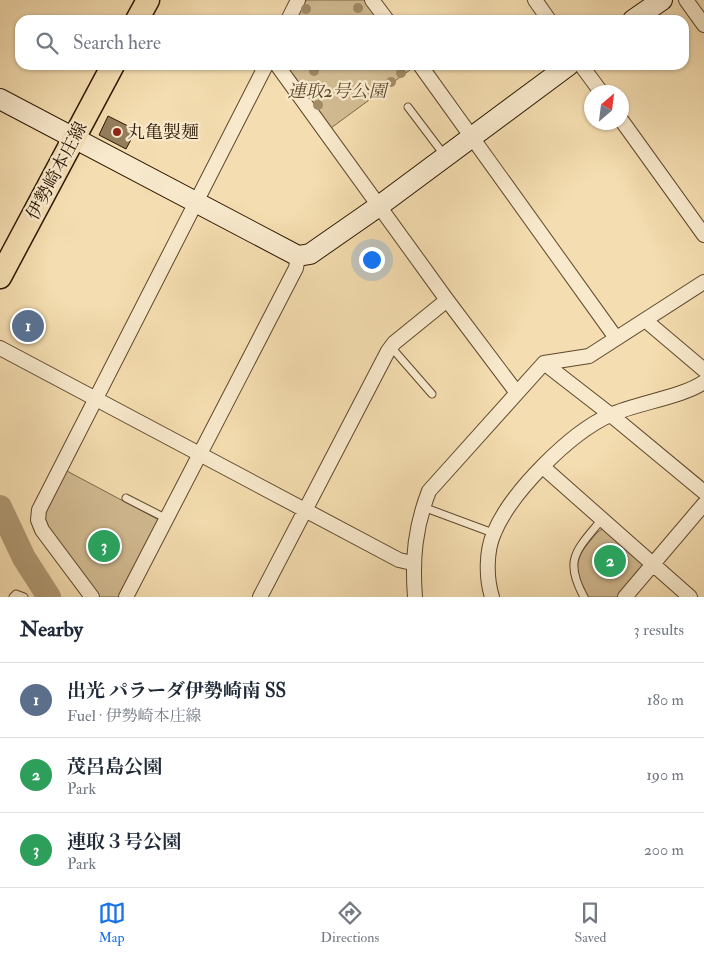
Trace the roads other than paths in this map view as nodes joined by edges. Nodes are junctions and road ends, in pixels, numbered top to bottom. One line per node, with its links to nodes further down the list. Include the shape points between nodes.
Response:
1 (148, 0): 7 (main road)
2 (298, 0): 8 (street)
3 (372, 0): 9 (street)
4 (535, 0): 10 (street)
5 (662, 0): 11 (street)
6 (686, 0): 12 (street)
7 (140, 15)
8 (290, 15)
9 (383, 15)
10 (546, 15)
11 (640, 15)
12 (704, 25)
13 (110, 70): 23 (main road, 伊勢崎本庄線)
14 (263, 70): 26 (street)
15 (281, 70): 27 (street)
16 (424, 70): 24 (street)
17 (562, 70): 24 (street)
18 (585, 70): 19 (street)
19 (596, 85)
20 (0, 99): 23 (street)
21 (408, 107): 25 (lane)
22 (628, 130): 28 (street)
23 (75, 138): 26 (street); 30 (main road, 伊勢崎本庄線)
24 (472, 138): 25 (street); 34 (street)
25 (446, 157): 27 (street)
26 (196, 203): 29 (street); 42 (street)
27 (379, 206): 29 (street, via 310,254); 32 (street)
28 (704, 235)
29 (298, 256): 44 (street, via 296,268)
30 (0, 277)
31 (704, 282): 33 (street)
32 (447, 300): 35 (street); 40 (street)
33 (645, 320): 34 (street); 38 (street)
34 (616, 338): 37 (street, via 589,356)
35 (391, 347): 41 (lane); 50 (street)
36 (0, 348): 42 (street)
37 (544, 363): 40 (street); 43 (street)
38 (704, 370)
39 (704, 382): 43 (street)
40 (517, 393): 49 (street, via 429,491)
41 (432, 394)
42 (96, 399): 44 (street); 58 (street, via 39,510 38,520)
43 (611, 415): 45 (street, via 572,438); 46 (street)
44 (201, 454): 50 (street); 51 (street)
45 (543, 467): 52 (street); 53 (street, via 518,494)
46 (704, 492)
47 (126, 498): 51 (lane)
48 (704, 504): 55 (street)
49 (423, 507): 53 (lane); 54 (street)
50 (306, 510): 54 (street, via 399,560); 60 (street)
51 (168, 518): 59 (street)
52 (602, 519): 55 (street); 63 (lane, via 581,544 573,562 574,579)
53 (493, 533): 62 (street, via 488,568)
54 (412, 563): 61 (street)
55 (652, 563): 64 (street); 65 (street)
56 (13, 597): 57 (lane, via 16,594)
57 (24, 597)
58 (92, 597)
59 (126, 597)
60 (260, 597)
61 (416, 597)
62 (492, 597)
63 (584, 597)
64 (625, 597)
65 (690, 597)

